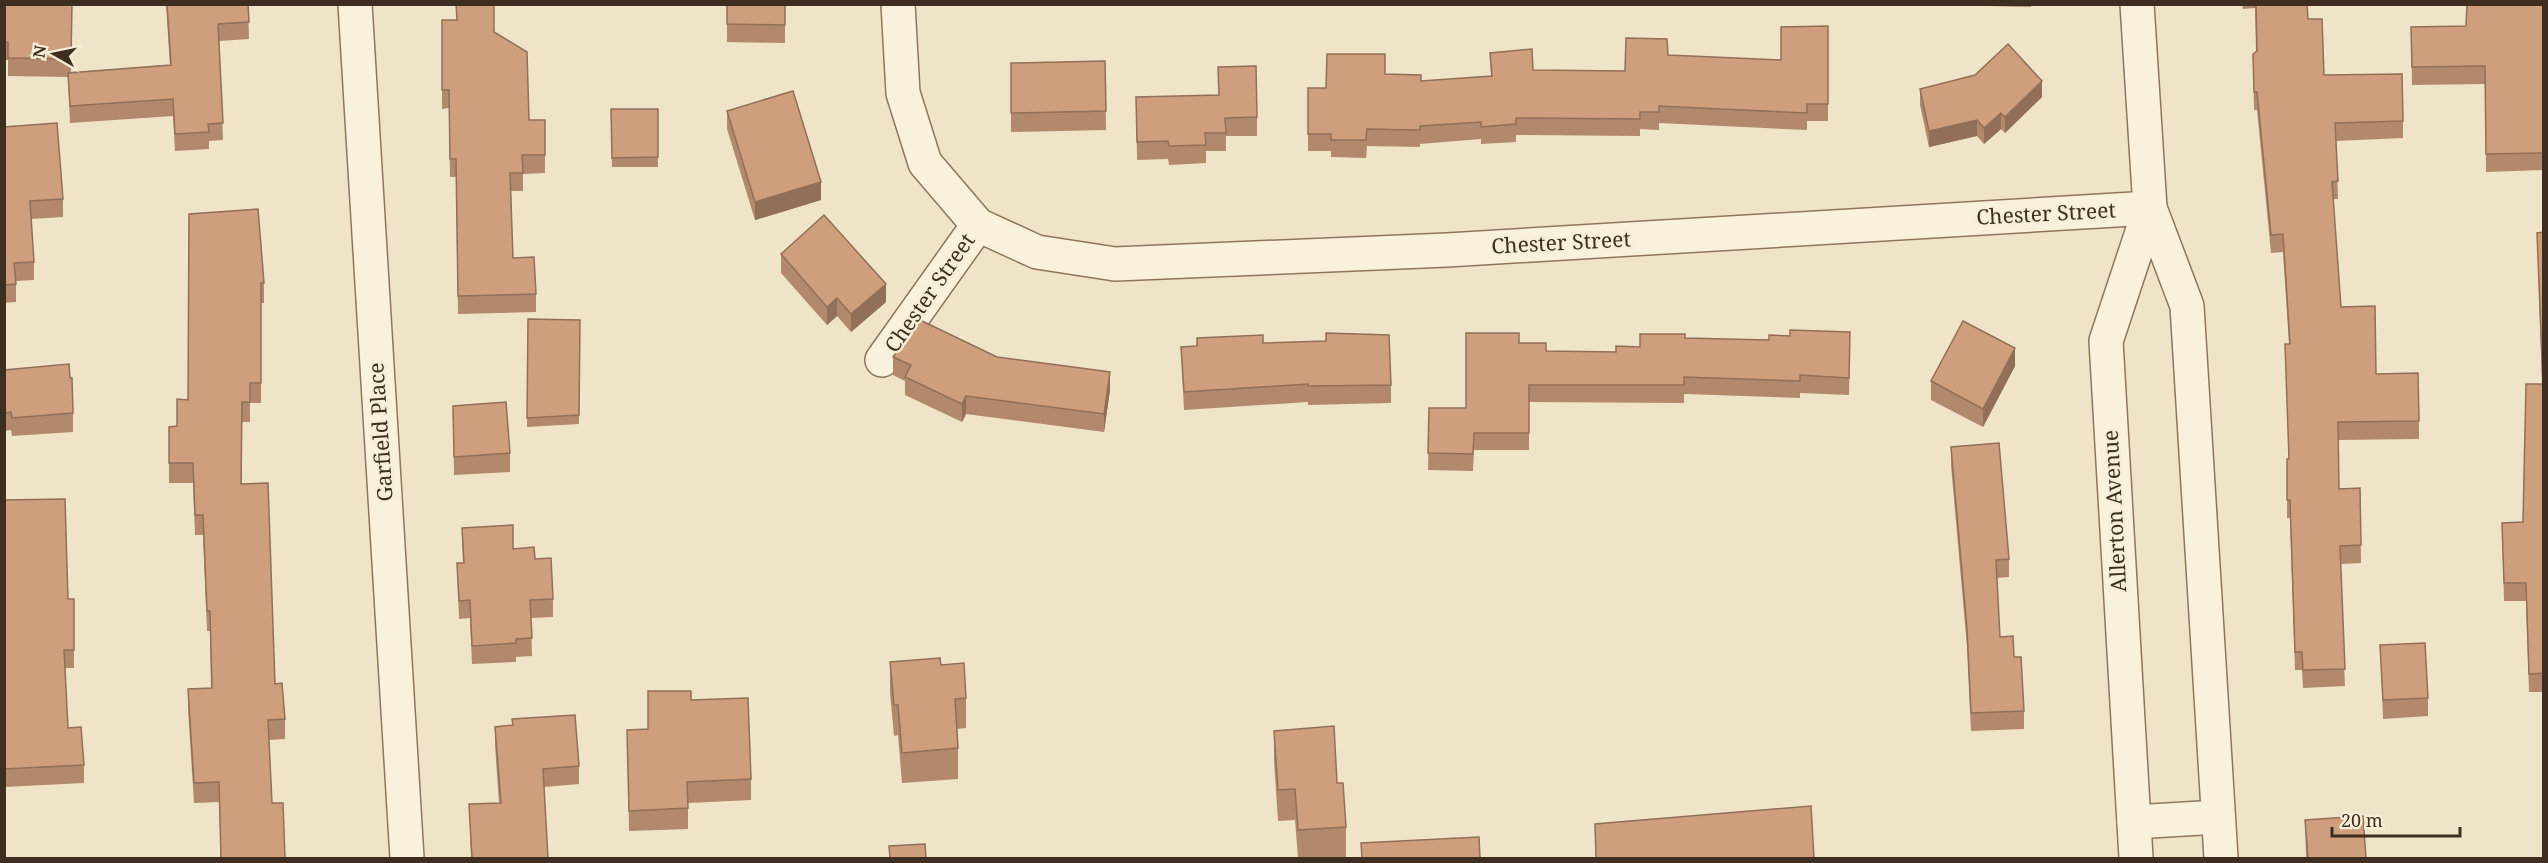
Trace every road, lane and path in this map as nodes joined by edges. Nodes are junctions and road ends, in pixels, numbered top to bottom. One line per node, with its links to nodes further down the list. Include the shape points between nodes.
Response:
1 (355, 4): 9 (street, Garfield Place)
2 (898, 4): 5 (street, Chester Street, via 903,93 925,163)
3 (2137, 4): 4 (street, Allerton Avenue)
4 (2150, 207): 5 (street, Chester Street, via 1447,250 1115,264 1037,252); 7 (street, Allerton Avenue, via 2187,306); 8 (street, Allerton Avenue, via 2106,341)
5 (978, 225): 6 (street, Chester Street)
6 (882, 360)
7 (2218, 817): 8 (street); 11 (street, Allerton Avenue)
8 (2134, 822): 10 (street, Allerton Avenue)
9 (407, 858)
10 (2136, 858)
11 (2221, 858)

